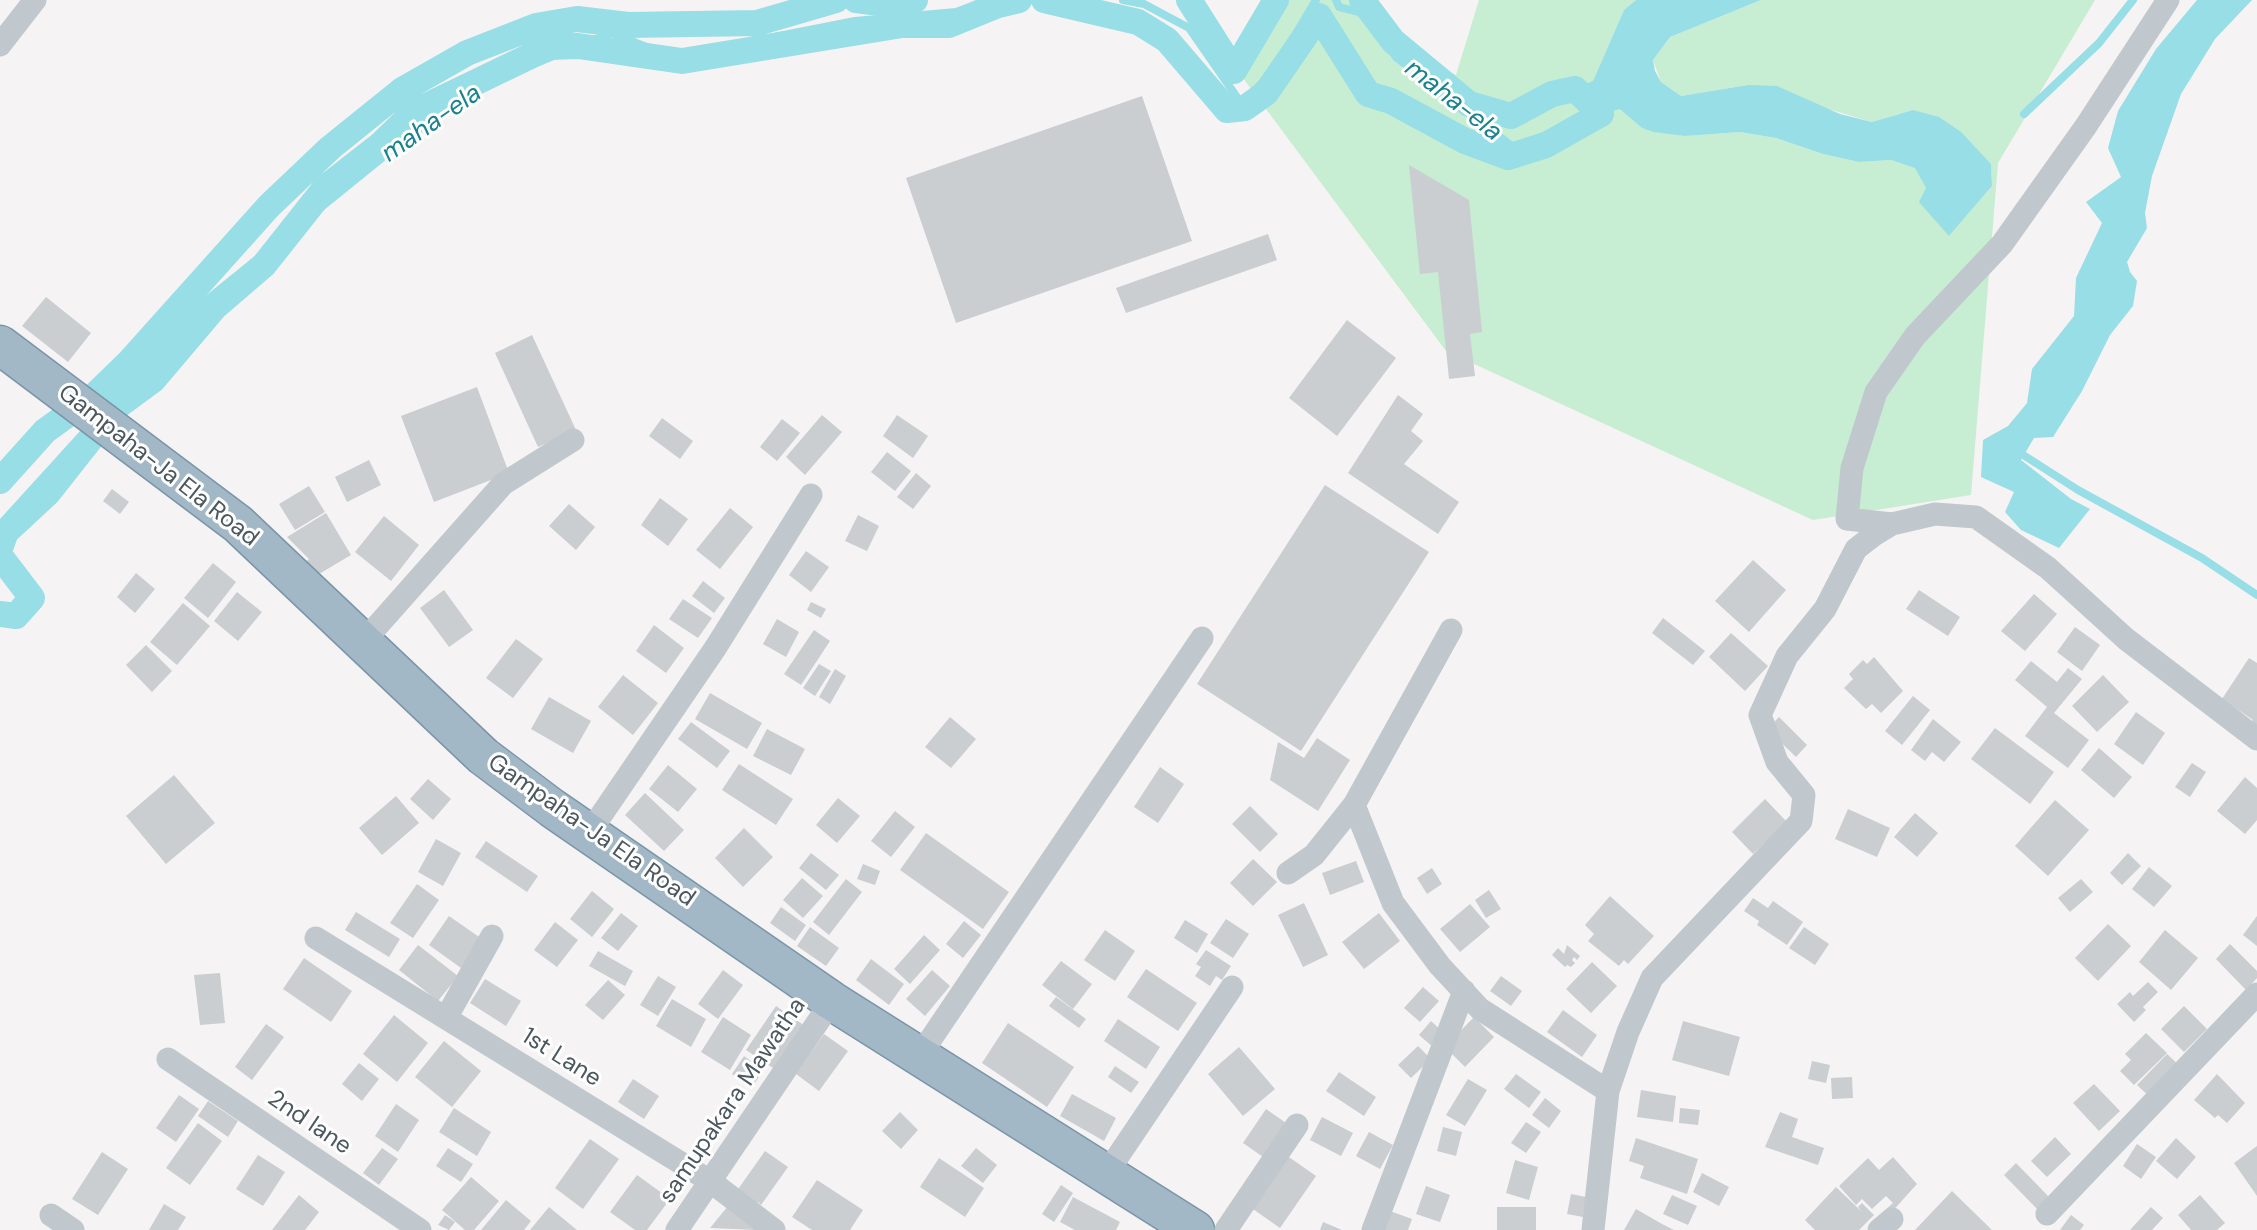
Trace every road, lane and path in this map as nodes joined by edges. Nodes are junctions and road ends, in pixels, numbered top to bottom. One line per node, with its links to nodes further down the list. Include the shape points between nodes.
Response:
1 (35, 0): 3 (street)
2 (2168, 0): 7 (street, via 2002,244 1915,335 1876,392 1852,468 1847,519)
3 (0, 45)
4 (0, 345): 10 (highway, Gampaha-Ja Ela Road, via 237,524)
5 (573, 440): 10 (street, via 503,485)
6 (811, 495): 13 (street, via 716,647)
7 (1892, 524): 11 (street, via 1935,514 1976,517 2048,568 2126,639); 24 (street, via 1856,549 1825,609 1787,656 1760,715 1777,761 1804,795 1801,821 1652,978)
8 (1451, 629): 12 (street)
9 (1202, 638): 22 (street)
10 (363, 642): 13 (highway, Gampaha-Ja Ela Road, via 483,756)
11 (2257, 739)
12 (1354, 805): 14 (street, via 1314,855); 18 (street, via 1393,903)
13 (589, 833): 20 (highway, Gampaha-Ja Ela Road)
14 (1288, 873)
15 (492, 936): 21 (street)
16 (316, 938): 21 (street, 1st Lane)
17 (1232, 987): 26 (street)
18 (1464, 991): 24 (street, via 1480,1009); 36 (street)
19 (2257, 994): 28 (street)
20 (832, 1001): 22 (highway, Gampaha-Ja Ela Road); 27 (street, samupakara Mawatha)
21 (446, 1018): 27 (street, 1st Lane)
22 (920, 1055): 26 (highway, Gampaha-Ja Ela Road)
23 (168, 1059): 32 (street, 2nd lane)
24 (1608, 1090): 37 (street)
25 (1297, 1125): 35 (street)
26 (1106, 1174): 30 (highway, Gampaha-Ja Ela Road)
27 (710, 1181): 33 (street, samupakara Mawatha); 34 (street, 1st Lane)
28 (2047, 1214)
29 (51, 1215): 31 (street)
30 (1170, 1224)
31 (73, 1230)
32 (420, 1230)
33 (677, 1230)
34 (774, 1230)
35 (1226, 1230)
36 (1373, 1230)
37 (1593, 1230)

